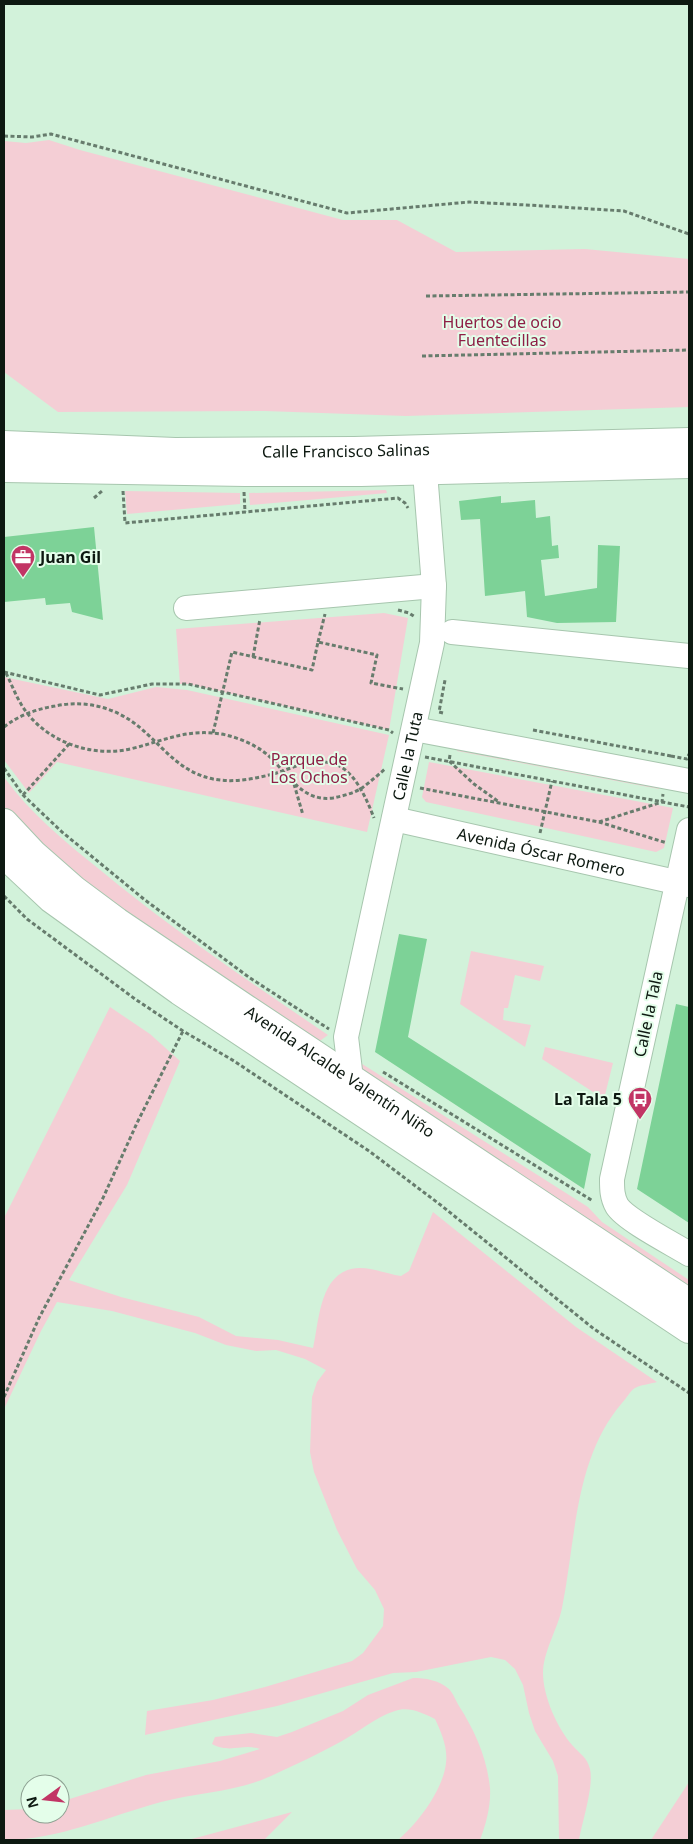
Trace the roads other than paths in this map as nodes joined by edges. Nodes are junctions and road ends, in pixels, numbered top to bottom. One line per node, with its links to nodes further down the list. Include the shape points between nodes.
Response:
1 (689, 442): 2 (main road, Calle Francisco Salinas, via 175,452)
2 (4, 445)
3 (689, 464): 5 (main road, Calle Francisco Salinas)
4 (4, 468): 5 (main road, Calle Francisco Salinas)
5 (425, 472): 6 (street, Calle la Tuta)
6 (434, 586): 7 (street); 10 (street, Calle la Tuta, via 432,644)
7 (186, 608)
8 (452, 632): 9 (street)
9 (689, 656)
10 (402, 730): 11 (street); 12 (street, Calle la Tuta)
11 (689, 781)
12 (386, 821): 16 (street, Avenida Óscar Romero); 17 (street, Calle la Tuta)
13 (4, 822): 18 (main road, Avenida Alcalde Valentín Niño, via 33,854 95,906)
14 (684, 822): 16 (street, Calle la Tala)
15 (4, 854): 22 (main road, Avenida Alcalde Valentín Niño, via 52,899 180,991)
16 (683, 884): 20 (street, Calle la Tala, via 612,1179 603,1198)
17 (339, 1034): 18 (street); 19 (street, Calle la Tuta)
18 (310, 1052): 19 (main road, Avenida Alcalde Valentín Niño)
19 (351, 1079): 21 (main road, Avenida Alcalde Valentín Niño)
20 (689, 1254)
21 (689, 1303)
22 (689, 1330)

